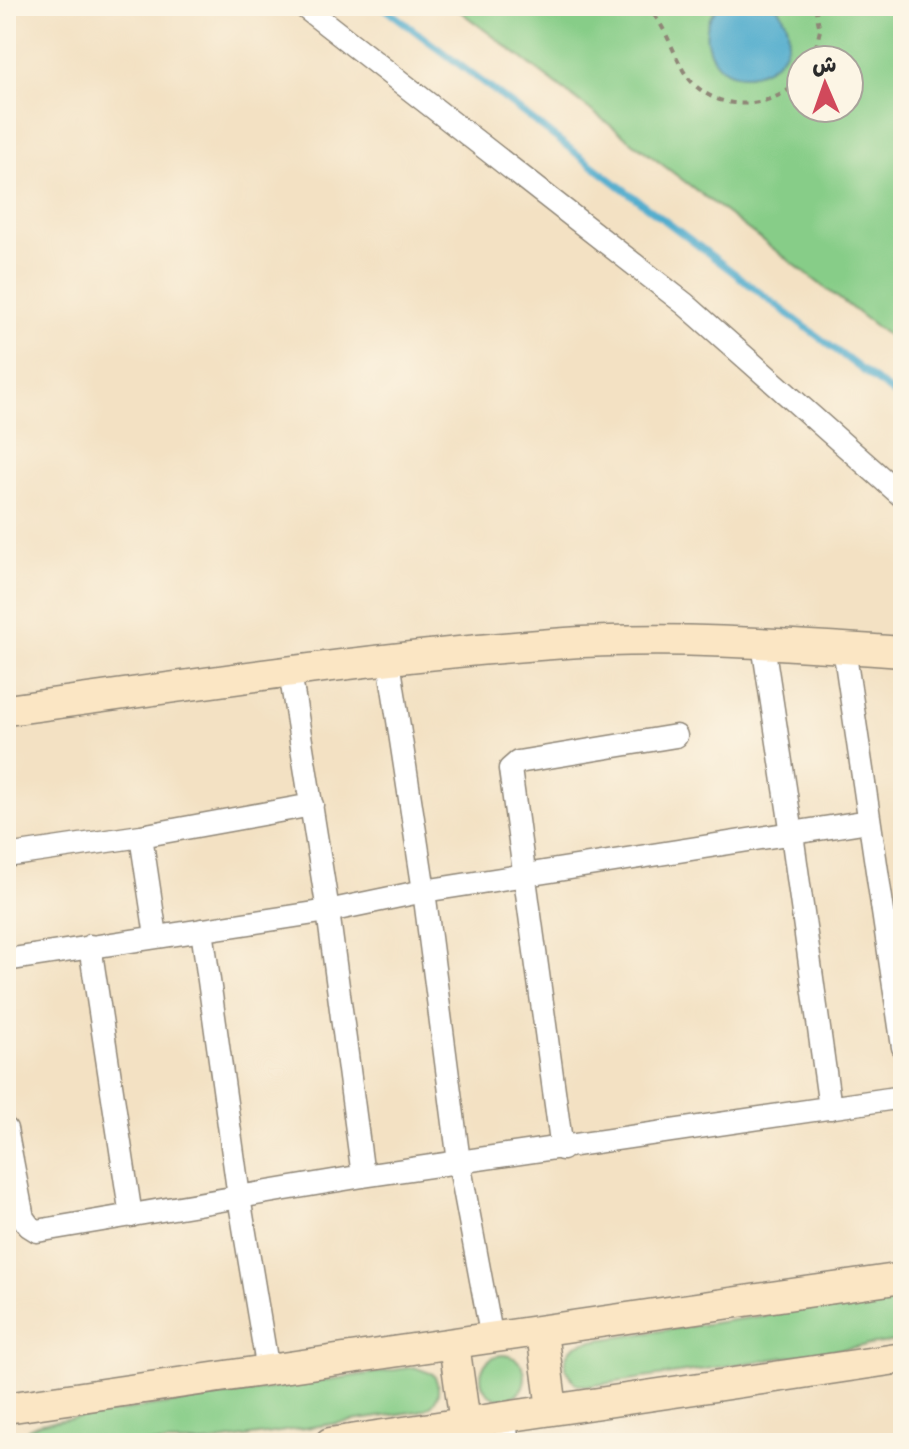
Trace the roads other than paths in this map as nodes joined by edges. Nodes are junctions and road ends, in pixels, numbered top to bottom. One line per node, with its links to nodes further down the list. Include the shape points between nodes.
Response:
1 (303, 6): 2 (street, via 685,304)
2 (903, 497)
3 (763, 644): 4 (street); 6 (street, via 615,641); 12 (street)
4 (844, 648): 5 (street); 11 (street)
5 (903, 652)
6 (389, 661): 7 (street); 16 (street)
7 (290, 672): 8 (street); 10 (street)
8 (6, 710)
9 (676, 736): 15 (street, via 512,766)
10 (312, 805): 13 (street); 17 (street)
11 (869, 821): 12 (street); 22 (street)
12 (792, 834): 15 (street); 24 (street)
13 (141, 836): 14 (street); 19 (street)
14 (6, 856)
15 (525, 874): 16 (street); 26 (street)
16 (424, 891): 17 (street); 27 (street)
17 (328, 911): 18 (street); 28 (street)
18 (202, 930): 19 (street); 29 (street)
19 (156, 936): 20 (street)
20 (90, 946): 21 (street); 30 (street)
21 (6, 960)
22 (903, 1047)
23 (903, 1097): 24 (street)
24 (830, 1108): 26 (street)
25 (6, 1129): 30 (street, via 18,1197 29,1226 37,1231)
26 (562, 1149): 27 (street)
27 (459, 1162): 28 (street); 33 (street)
28 (363, 1176): 29 (street)
29 (239, 1197): 30 (street); 36 (street)
30 (131, 1216)
31 (903, 1278): 32 (street)
32 (542, 1332): 33 (street); 38 (street)
33 (492, 1339): 34 (street)
34 (454, 1344): 36 (street); 39 (street)
35 (903, 1358): 38 (street)
36 (268, 1371): 37 (street)
37 (6, 1408)
38 (552, 1409): 40 (street)
39 (465, 1423): 40 (street); 41 (street)
40 (506, 1430)
41 (330, 1443)

